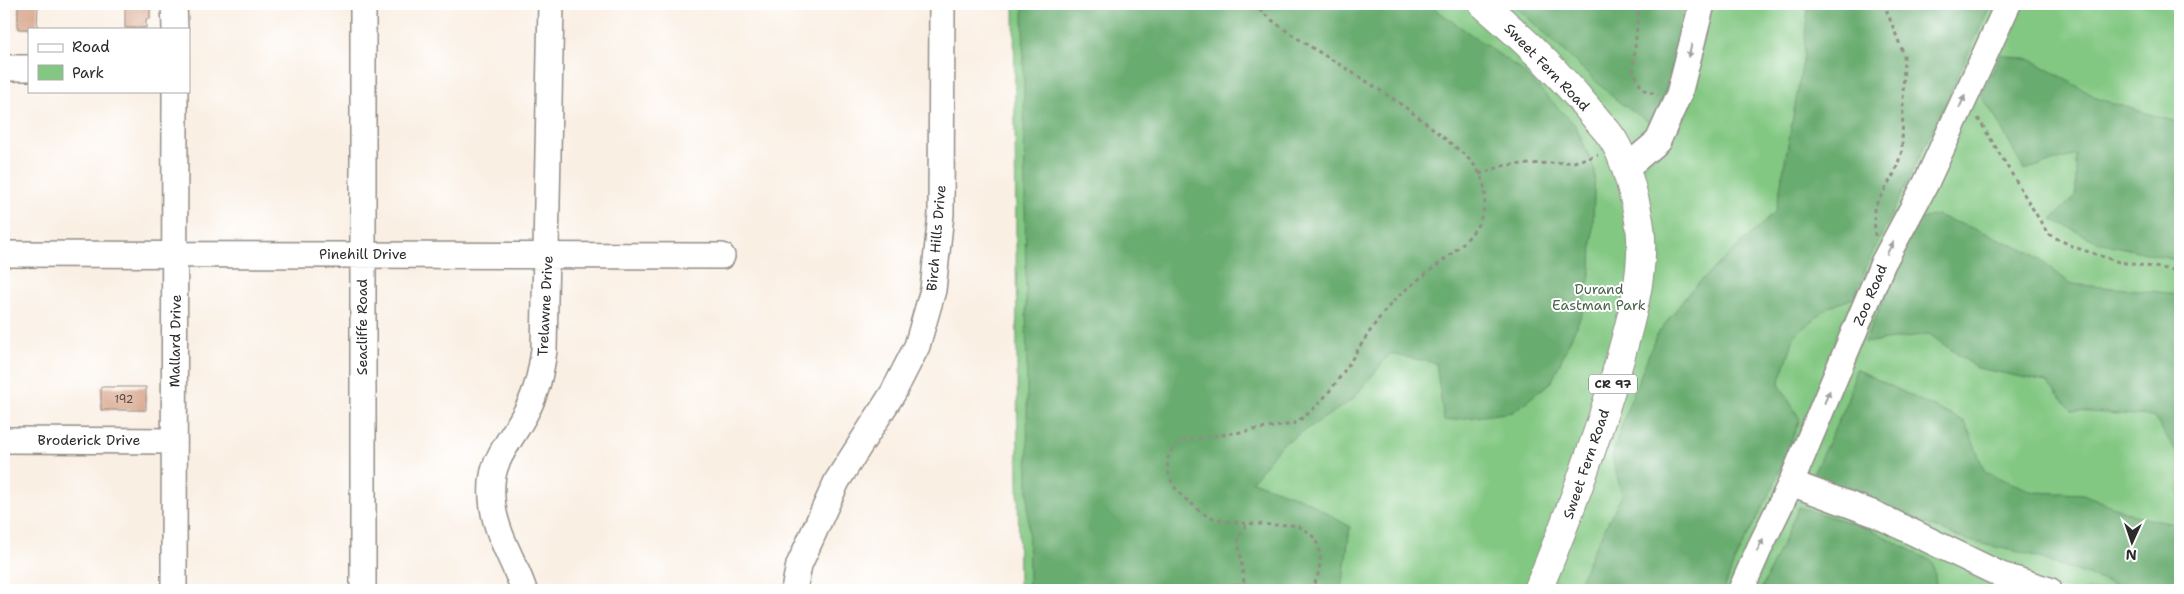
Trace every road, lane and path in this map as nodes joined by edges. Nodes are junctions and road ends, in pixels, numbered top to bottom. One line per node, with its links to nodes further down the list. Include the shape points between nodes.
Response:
1 (174, 4): 11 (street)
2 (363, 4): 21 (street, Seacliffe Road)
3 (551, 4): 23 (street, Trelawne Drive)
4 (942, 4): 34 (street, Birch Hills Drive, via 941,214 933,290 917,346 893,394 837,481 800,566)
5 (1253, 4): 19 (path, via 1274,24 1428,124 1471,161)
6 (1483, 4): 17 (main road, Sweet Fern Road / CR 97, via 1575,92)
7 (1639, 4): 15 (path, via 1633,70 1642,88 1658,95)
8 (1702, 4): 15 (street, one-way to 15)
9 (1884, 4): 25 (path, via 1904,55 1904,86 1902,150 1874,208 1873,230)
10 (2008, 4): 16 (street, Zoo Road)
11 (175, 28)
12 (4, 68): 13 (street)
13 (28, 68)
14 (175, 92): 22 (street, Mallard Drive)
15 (1679, 94): 18 (street, via 1658,141)
16 (1965, 96): 25 (street, Zoo Road, one-way to 16, via 1926,183); 26 (path, via 2048,234 2074,247 2119,262)
17 (1615, 143): 18 (main road, Sweet Fern Road / CR 97); 19 (path, via 1595,157 1574,162 1506,165)
18 (1626, 168): 37 (main road, Sweet Fern Road / CR 97, via 1641,236 1639,281 1612,390 1573,505)
19 (1479, 174): 30 (path, via 1486,198 1480,222 1384,312 1319,404 1293,424 1182,441 1174,446 1167,460 1169,474 1174,487 1186,500 1206,515)
20 (4, 254): 22 (street, Pinehill Drive)
21 (362, 254): 22 (street, Pinehill Drive); 23 (street, Pinehill Drive); 32 (street, Seacliffe Road)
22 (176, 255): 28 (street, Mallard Drive)
23 (548, 256): 24 (street, Pinehill Drive); 33 (street, Trelawne Drive, via 541,370 526,412 500,454 492,483 494,510)
24 (722, 256)
25 (1883, 263): 29 (street, Zoo Road, one-way to 25)
26 (2180, 271)
27 (4, 440): 28 (street, Broderick Drive)
28 (174, 441): 31 (street, Mallard Drive)
29 (1791, 484): 38 (street, Zoo Road, one-way to 29); 39 (street, via 1875,514 2001,575)
30 (1247, 523): 35 (path, via 1238,538); 36 (path, via 1297,526 1309,533 1318,544 1321,558 1320,573)
31 (174, 590)
32 (363, 590)
33 (524, 590)
34 (794, 590)
35 (1245, 590)
36 (1311, 590)
37 (1538, 590)
38 (1741, 590)
39 (2049, 590)

